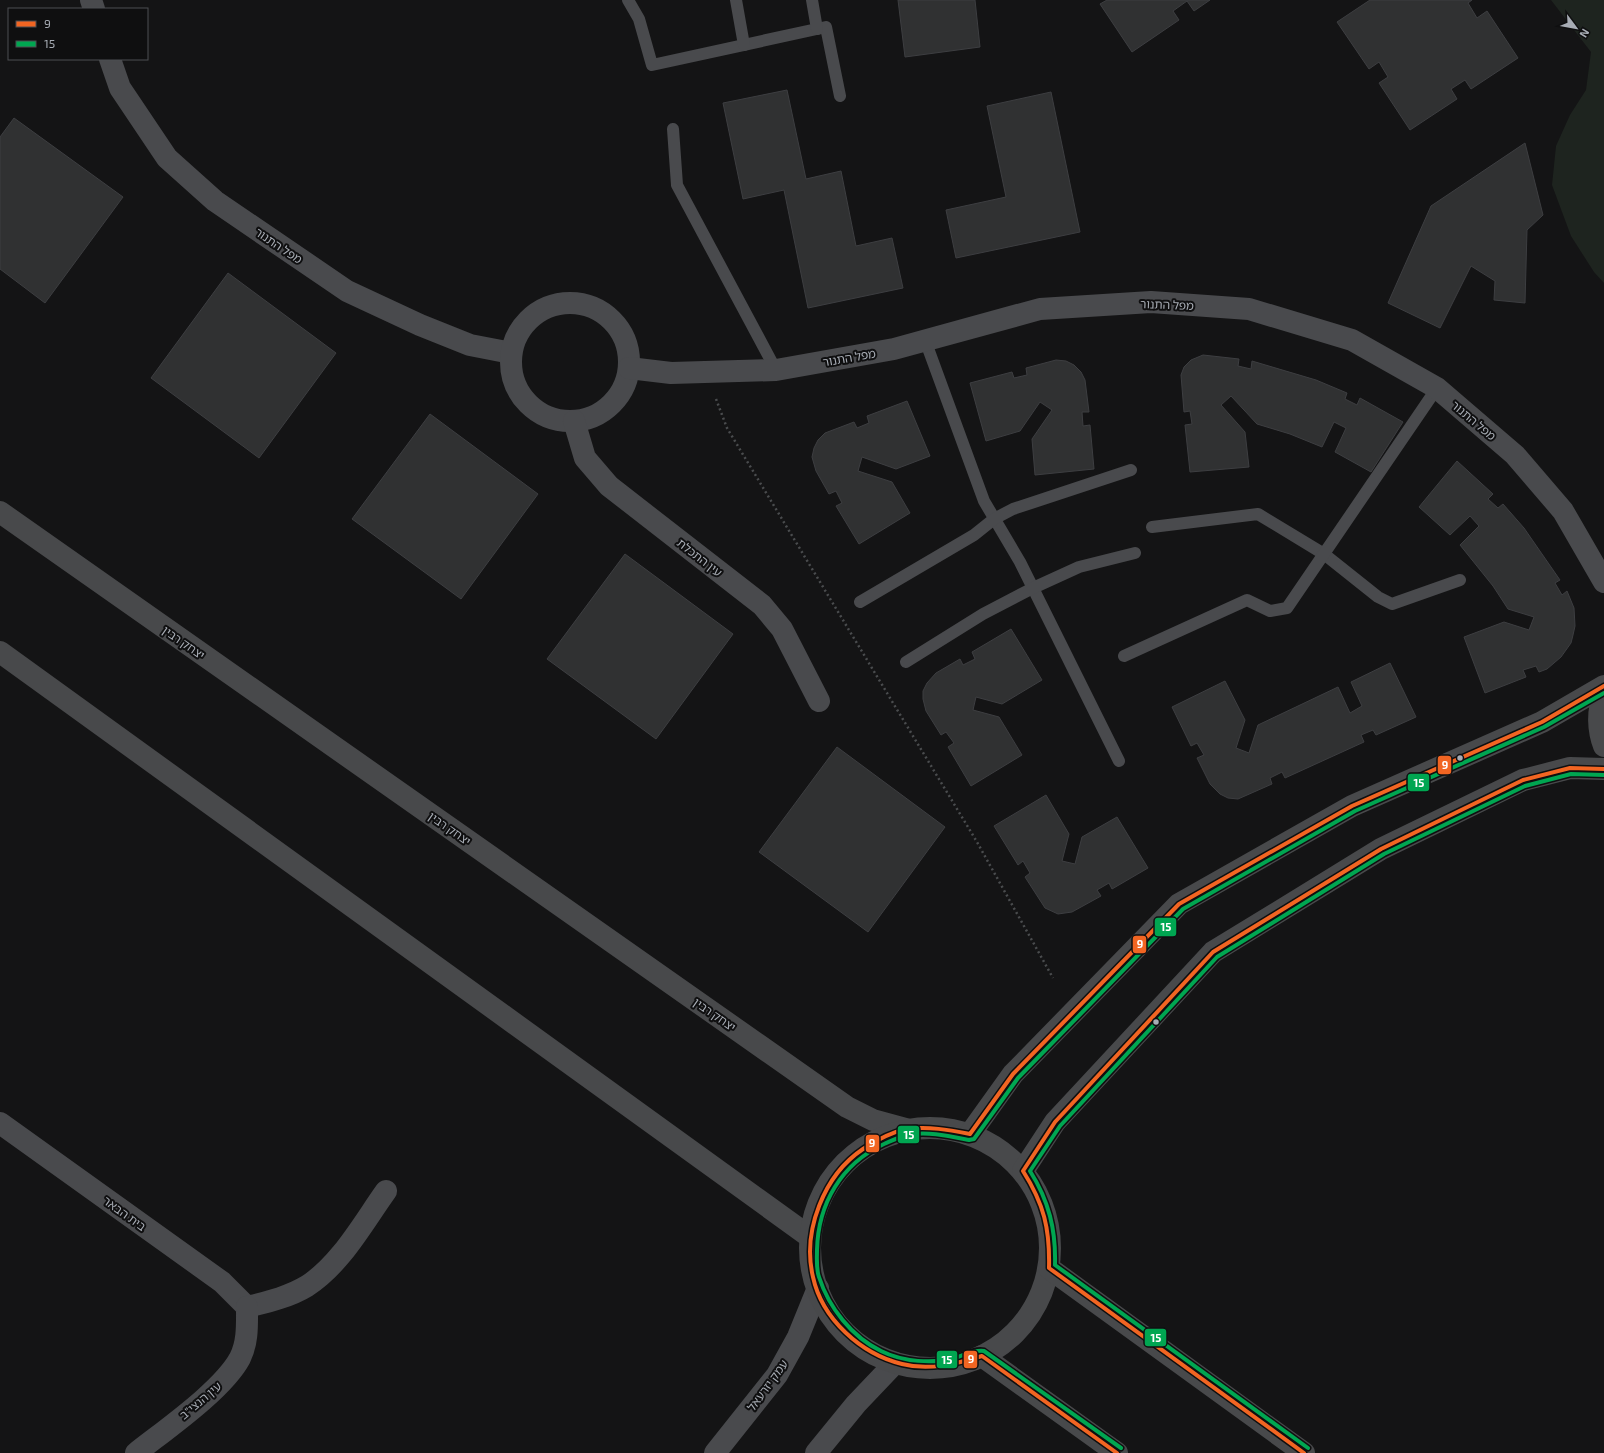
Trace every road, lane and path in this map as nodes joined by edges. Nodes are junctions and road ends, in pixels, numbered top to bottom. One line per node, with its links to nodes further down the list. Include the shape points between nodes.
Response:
1 (628, 0): 5 (lane, via 639,19 652,65)
2 (736, 0): 5 (lane)
3 (812, 0): 4 (lane)
4 (816, 29): 5 (lane); 7 (lane, via 826,27)
5 (744, 45)
6 (110, 60): 10 (street, מפל התנור, via 120,88 167,158 214,201 347,292 470,345)
7 (840, 96)
8 (673, 129): 12 (lane, via 677,185)
9 (925, 340): 12 (street, מפל התנור, via 894,349); 14 (street, מפל התנור, via 1040,309 1151,302 1249,309 1352,340); 18 (lane, via 984,502)
10 (511, 353): 11 (street, via 517,336 527,321 542,309 559,303 577,303 595,308 610,318 622,332 628,349); 15 (street, via 511,371 527,402 540,413 557,420)
11 (628, 368): 13 (street, מפל התנור, via 671,373); 15 (street, via 625,384 616,398 590,417)
12 (776, 370): 13 (street, מפל התנור)
13 (706, 372): 35 (path, via 727,428 977,842)
14 (1437, 388): 21 (lane); 23 (street, מפל התנור, via 1515,455 1563,511)
15 (574, 420): 31 (street, עין התכלת, via 585,458 609,486 762,605 782,629)
16 (1131, 470): 18 (lane, via 1013,510)
17 (0, 512): 37 (main road, יצחק רבין, via 847,1107 873,1120)
18 (994, 519): 24 (lane); 25 (lane, via 974,535)
19 (1152, 527): 21 (lane, via 1258,514)
20 (1135, 553): 24 (lane, via 1079,567)
21 (1324, 554): 22 (lane, via 1378,597 1392,604); 27 (lane, via 1287,608 1270,611 1247,600)
22 (1460, 580)
23 (1604, 582)
24 (1033, 588): 28 (lane, via 983,614); 33 (lane)
25 (860, 602)
26 (0, 652): 41 (main road)
27 (1124, 656)
28 (906, 662)
29 (1604, 686): 38 (main road, via 1542,722 1352,806 1180,904 1013,1074)
30 (1604, 695): 32 (main road, via 1599,716)
31 (819, 701)
32 (1604, 746)
33 (1119, 761)
34 (1604, 769): 39 (main road, via 1570,768 1523,780 1381,849 1213,952 1055,1122)
35 (1052, 978)
36 (0, 1123): 44 (street, בית הבאר, via 222,1282)
37 (906, 1129): 38 (main road, via 938,1128); 41 (main road, via 876,1140 855,1153 838,1170 824,1190 815,1213)
38 (970, 1134): 39 (main road, via 990,1143)
39 (1023, 1171): 42 (main road, via 1037,1193 1046,1217 1050,1242)
40 (386, 1191): 44 (street, via 336,1261 308,1286 281,1298)
41 (810, 1237): 43 (main road, via 813,1278)
42 (1049, 1268): 45 (main road, via 1040,1296 1026,1320 1006,1341); 51 (main road)
43 (818, 1288): 46 (main road, via 830,1315 848,1336 870,1352); 48 (street, עמק יזרעאל, via 798,1337 777,1374)
44 (247, 1307): 47 (street, עין הנצי"ב, via 247,1336 240,1359 220,1385)
45 (982, 1356): 46 (main road, via 962,1364 940,1368 917,1368); 50 (main road)
46 (896, 1363): 49 (street, via 856,1404)
47 (136, 1453)
48 (715, 1453)
49 (816, 1453)
50 (1117, 1453)
51 (1304, 1453)

